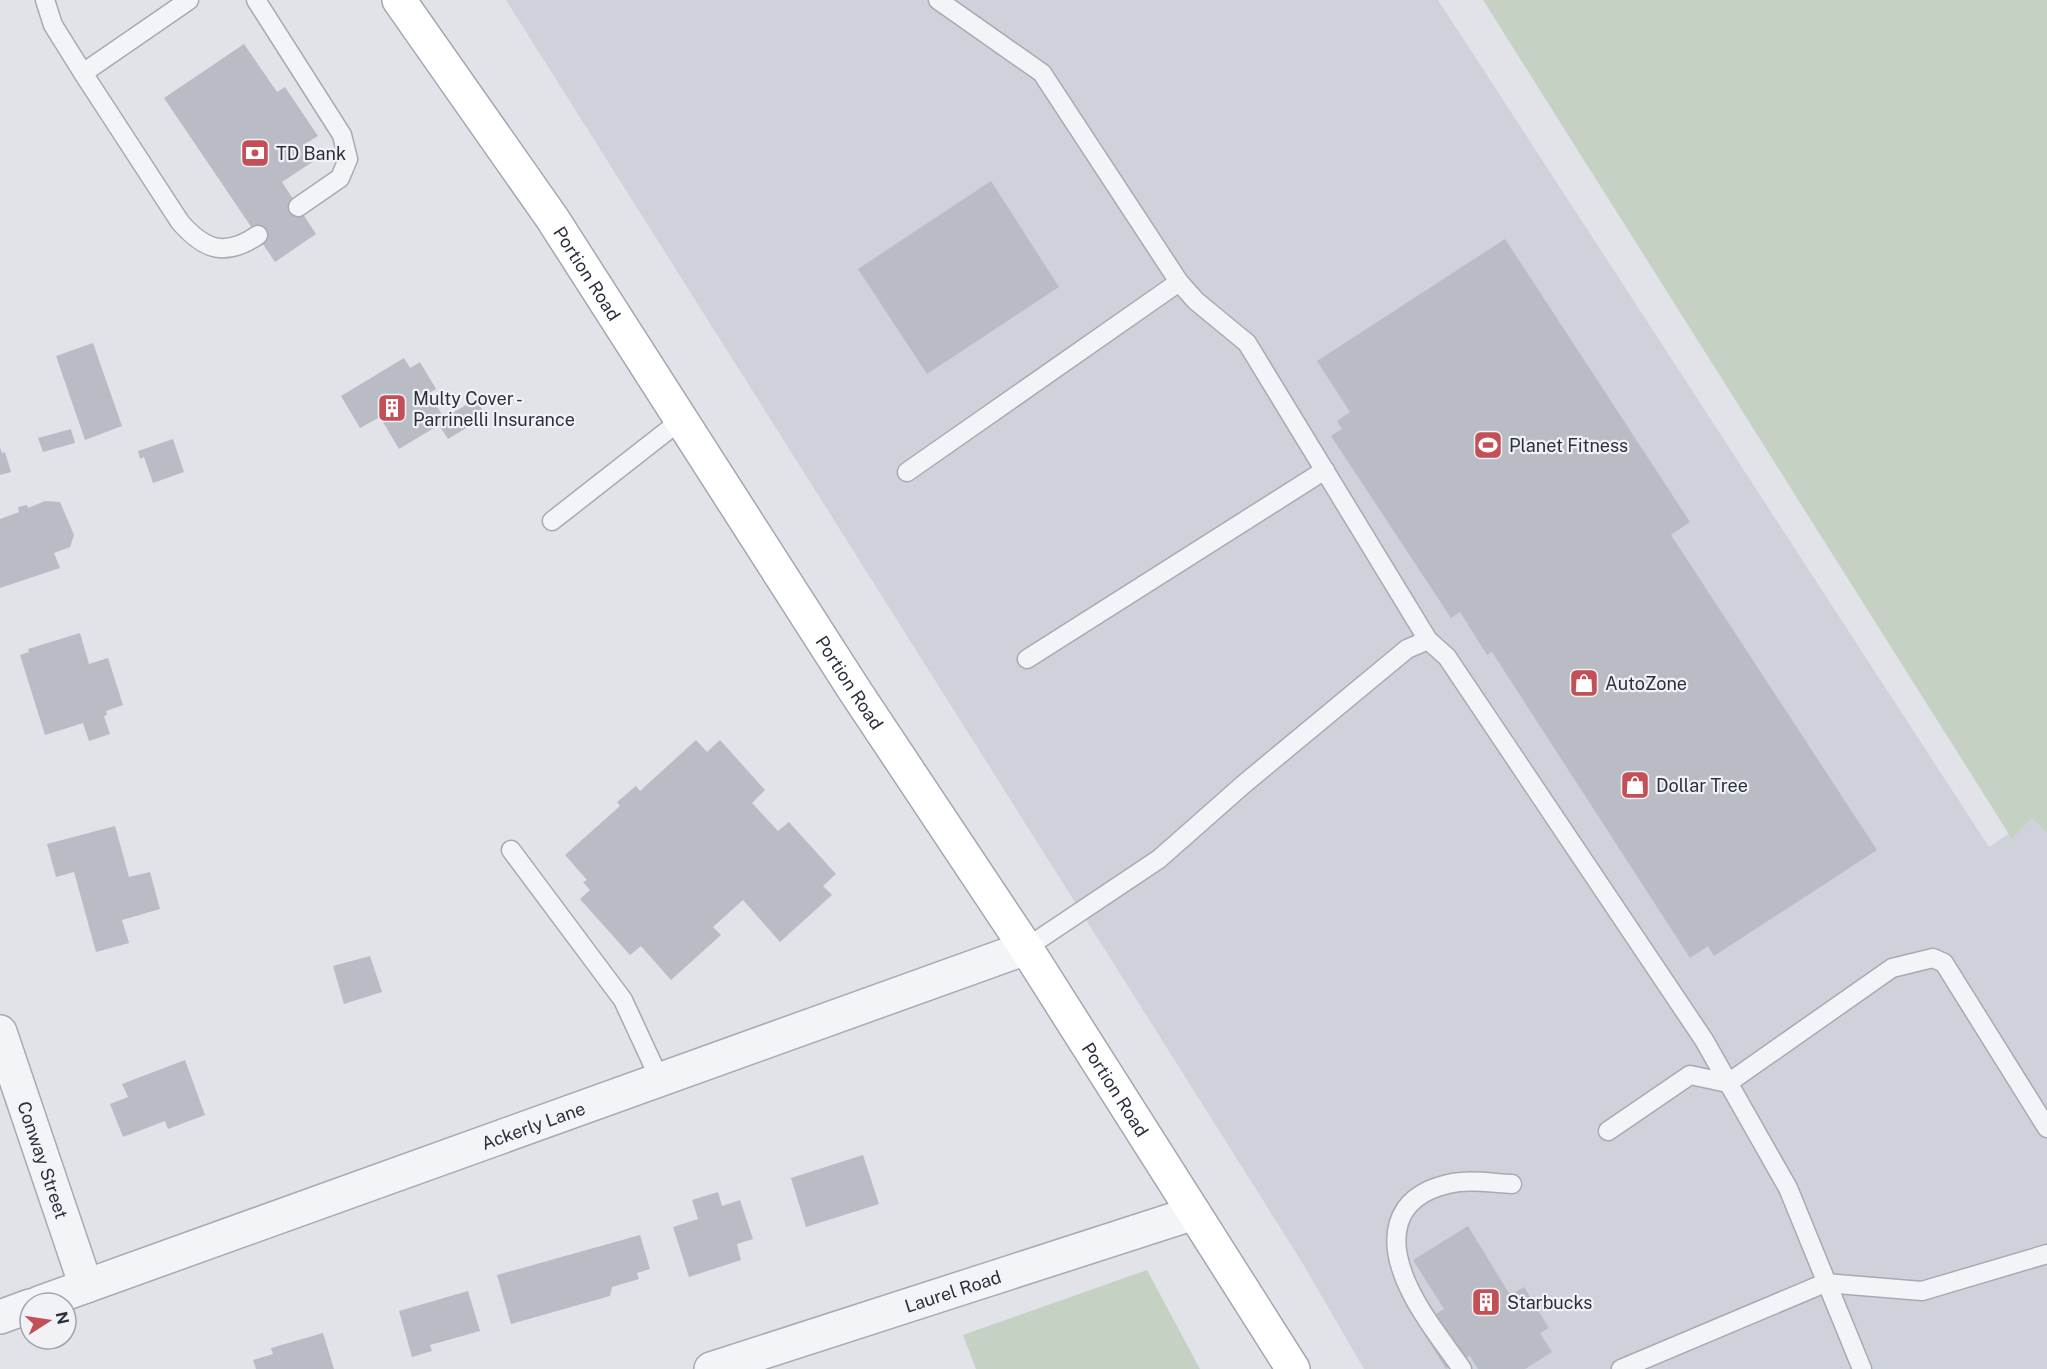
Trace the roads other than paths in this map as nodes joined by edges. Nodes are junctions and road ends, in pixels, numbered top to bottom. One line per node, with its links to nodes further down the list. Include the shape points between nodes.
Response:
1 (45, 0): 6 (lane, via 53,24)
2 (189, 0): 6 (lane)
3 (256, 0): 7 (lane, via 342,135 348,159 340,178)
4 (399, 0): 10 (main road, Portion Road, via 552,218)
5 (938, 0): 9 (lane, via 1042,73)
6 (83, 73): 8 (lane, via 194,238 222,250 242,246)
7 (298, 207)
8 (258, 235)
9 (1179, 282): 11 (lane, via 1247,343); 12 (lane)
10 (681, 420): 13 (lane); 17 (main road, Portion Road)
11 (1325, 470): 14 (lane); 15 (lane)
12 (907, 472)
13 (552, 521)
14 (1428, 640): 17 (lane, via 1398,657 1160,859); 20 (lane, via 1447,657 1693,1023)
15 (1027, 659)
16 (511, 850): 19 (lane, via 623,1000)
17 (1026, 948): 19 (street, Ackerly Lane); 24 (main road, Portion Road)
18 (0, 1032): 27 (street, Conway Street)
19 (660, 1080): 27 (street, Ackerly Lane)
20 (1728, 1083): 21 (lane, via 1892,968 1933,958 1944,963); 22 (lane, via 1690,1075); 26 (lane, via 1788,1188)
21 (2047, 1128)
22 (1608, 1131)
23 (1512, 1184): 33 (lane, via 1449,1184 1419,1194 1400,1215 1396,1239 1409,1288)
24 (1194, 1214): 31 (street, Laurel Road); 32 (main road, Portion Road)
25 (2047, 1254): 26 (lane, via 1922,1291)
26 (1825, 1283): 34 (lane); 35 (lane)
27 (86, 1286): 28 (street, Ackerly Lane)
28 (72, 1291)
29 (18, 1310): 30 (street)
30 (0, 1317)
31 (711, 1369)
32 (1293, 1369)
33 (1462, 1369)
34 (1621, 1369)
35 (1862, 1369)

